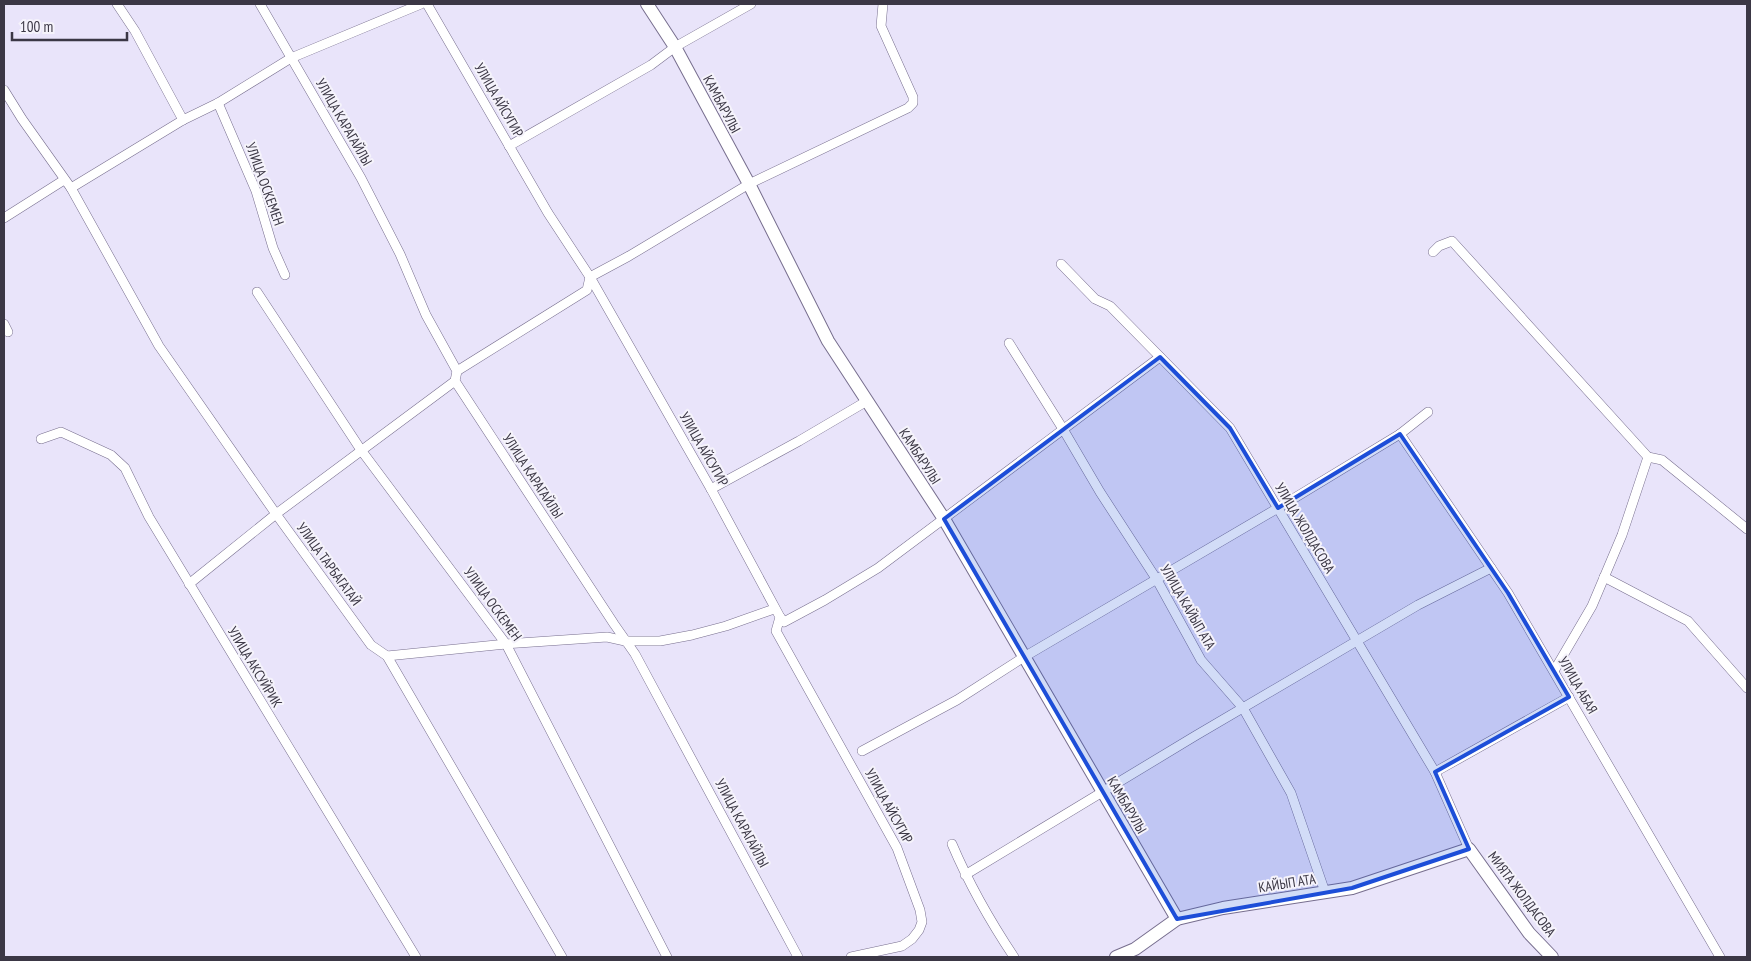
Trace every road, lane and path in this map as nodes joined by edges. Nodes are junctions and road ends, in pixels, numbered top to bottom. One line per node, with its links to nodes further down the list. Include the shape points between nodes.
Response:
1 (117, 4): 12 (street)
2 (260, 4): 9 (street, УЛИЦА КАРАГАЙЛЫ)
3 (421, 4): 9 (street)
4 (427, 4): 13 (street, УЛИЦА АЙСУГИР)
5 (647, 4): 8 (street, КАМБАРУЛЫ)
6 (752, 4): 8 (street)
7 (883, 4): 15 (street, via 881,26 913,103)
8 (675, 47): 13 (street, via 652,65); 15 (street, КАМБАРУЛЫ)
9 (291, 58): 11 (street); 25 (street, УЛИЦА КАРАГАЙЛЫ, via 361,178 400,254 426,315)
10 (4, 90): 14 (street, УЛИЦА ТАРБАГАТАЙ)
11 (218, 102): 12 (street); 20 (street, УЛИЦА ОСКЕМЕН, via 256,191 273,248)
12 (183, 120): 16 (street)
13 (509, 146): 21 (street, УЛИЦА АЙСУГИР)
14 (64, 180): 16 (street, УЛИЦА ТАРБАГАТАЙ); 17 (street)
15 (748, 184): 21 (street); 27 (street, КАМБАРУЛЫ, via 828,341)
16 (71, 188): 36 (street, УЛИЦА ТАРБАГАТАЙ, via 159,346)
17 (4, 218)
18 (1433, 252): 33 (street, via 1452,241)
19 (1061, 264): 24 (street, УЛИЦА ЖОЛДАСОВА, via 1095,299 1110,306)
20 (285, 275)
21 (590, 277): 25 (street, via 587,290); 34 (street, УЛИЦА АЙСУГИР)
22 (257, 292): 32 (street, УЛИЦА ОСКЕМЕН)
23 (1009, 343): 29 (street, УЛИЦА КАЙЫП АТА)
24 (1160, 357): 29 (street); 35 (street, УЛИЦА ЖОЛДАСОВА, via 1230,428)
25 (457, 371): 26 (street)
26 (455, 381): 32 (street); 45 (street, УЛИЦА КАРАГАЙЛЫ)
27 (867, 401): 34 (street); 37 (street, КАМБАРУЛЫ)
28 (1428, 412): 30 (street)
29 (1063, 429): 37 (street); 41 (street, УЛИЦА КАЙЫП АТА)
30 (1400, 434): 35 (street); 39 (street, УЛИЦА АБАЯ)
31 (41, 439): 42 (street, УЛИЦА АКСУЙРИК, via 61,432 111,455 125,468 149,518)
32 (361, 450): 36 (street); 47 (street, УЛИЦА ОСКЕМЕН)
33 (1648, 457): 38 (street, via 1662,460); 40 (street)
34 (711, 489): 43 (street, УЛИЦА АЙСУГИР)
35 (1278, 508): 41 (street); 46 (street, УЛИЦА ЖОЛДАСОВА)
36 (276, 514): 42 (street); 48 (street, УЛИЦА ТАРБАГАТАЙ, via 371,645)
37 (944, 519): 44 (street, via 878,568 825,600 784,622); 49 (street, КАМБАРУЛЫ)
38 (1747, 529)
39 (1491, 568): 46 (street, via 1418,605); 50 (street, УЛИЦА АБАЯ)
40 (1604, 577): 50 (street, via 1592,606); 51 (street, via 1688,621)
41 (1157, 580): 49 (street); 53 (street, УЛИЦА КАЙЫП АТА, via 1201,660)
42 (190, 584): 62 (street, УЛИЦА АКСУЙРИК)
43 (774, 609): 44 (street, УЛИЦА АЙСУГИР); 45 (street, via 692,635 660,641)
44 (780, 617): 66 (street, УЛИЦА АЙСУГИР, via 776,631 897,848 920,910 922,922 919,930 902,946)
45 (625, 641): 47 (street, via 606,637); 65 (street, УЛИЦА КАРАГАЙЛЫ, via 635,654)
46 (1358, 641): 53 (street); 55 (street, УЛИЦА ЖОЛДАСОВА)
47 (506, 644): 48 (street); 64 (street, УЛИЦА ОСКЕМЕН)
48 (386, 656): 63 (street, УЛИЦА ТАРБАГАТАЙ)
49 (1024, 657): 54 (street, via 957,700); 56 (street, КАМБАРУЛЫ)
50 (1554, 671): 52 (street, УЛИЦА АБАЯ)
51 (1747, 688)
52 (1569, 697): 55 (street); 70 (street, УЛИЦА АБАЯ)
53 (1242, 708): 56 (street); 60 (street, УЛИЦА КАЙЫП АТА, via 1291,793)
54 (862, 751)
55 (1435, 772): 58 (street, УЛИЦА ЖОЛДАСОВА)
56 (1102, 792): 59 (street); 61 (street, КАМБАРУЛЫ)
57 (952, 844): 59 (street)
58 (1469, 849): 60 (street, КАЙЫП АТА, via 1352,888); 69 (street, МИЯТА ЖОЛДАСОВА, via 1529,933)
59 (965, 874): 67 (street)
60 (1325, 892): 61 (street, КАЙЫП АТА, via 1223,908)
61 (1177, 919): 68 (street, КАЙЫП АТА, via 1134,950)
62 (416, 957)
63 (562, 957)
64 (667, 957)
65 (798, 957)
66 (851, 957)
67 (1014, 957)
68 (1116, 957)
69 (1552, 957)
70 (1720, 957)

